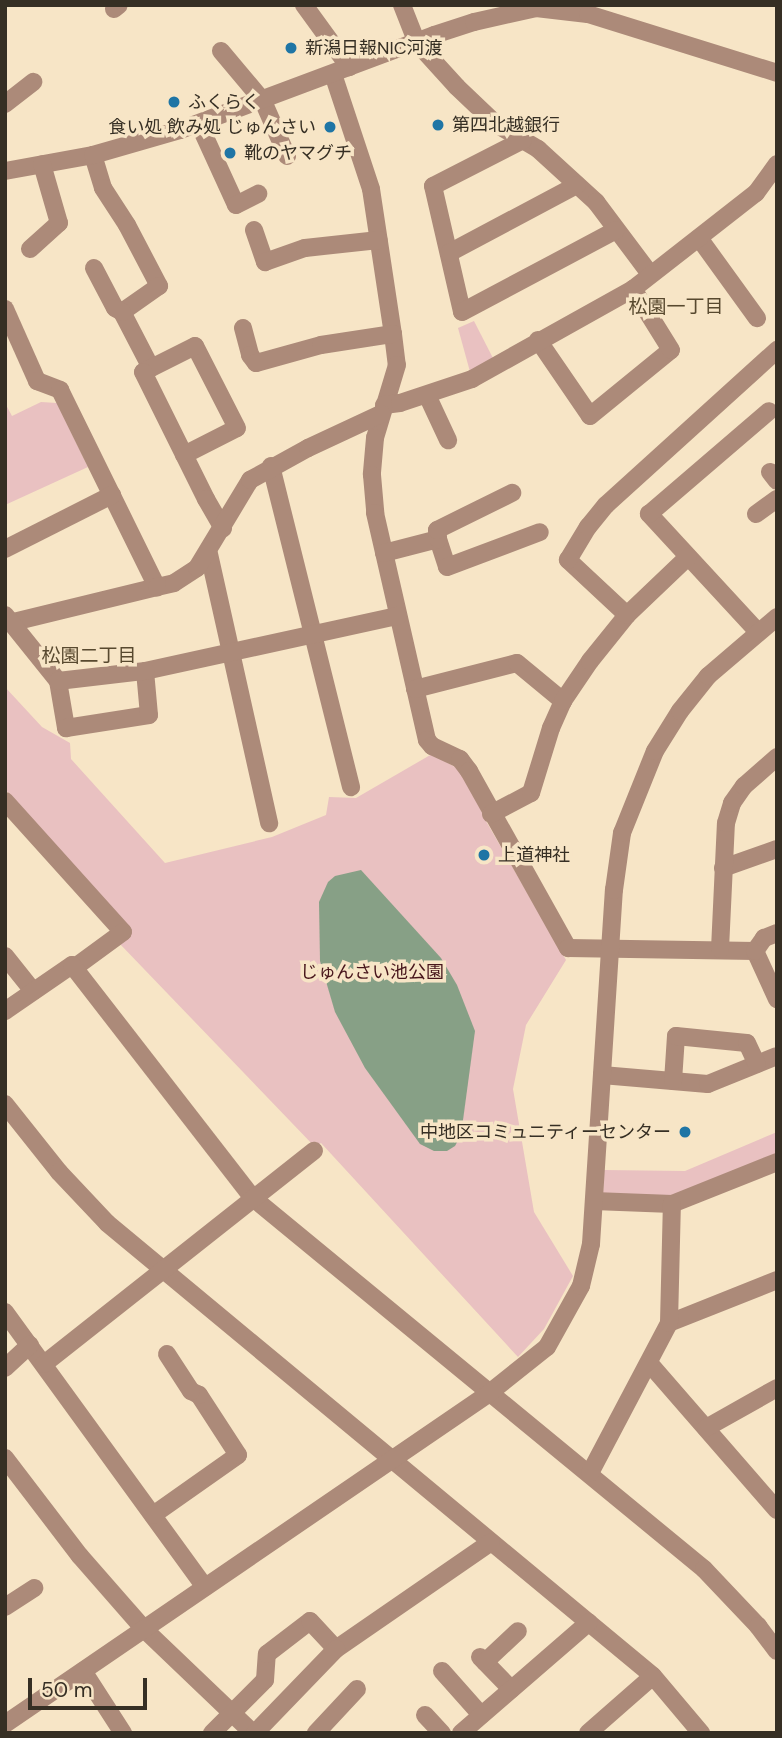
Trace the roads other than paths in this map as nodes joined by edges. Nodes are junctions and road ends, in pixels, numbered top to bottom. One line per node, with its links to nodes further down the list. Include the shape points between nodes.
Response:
1 (303, 5): 6 (street)
2 (402, 5): 4 (street)
3 (537, 7): 4 (street, via 474,22); 7 (street, via 588,14)
4 (417, 43): 6 (street); 12 (street, via 496,124)
5 (221, 51): 9 (street)
6 (341, 71): 9 (street); 23 (street, via 371,188)
7 (777, 73)
8 (33, 82): 10 (street)
9 (263, 101): 11 (street); 14 (street)
10 (5, 104)
11 (199, 124): 13 (street); 19 (street, via 236,205)
12 (523, 140): 18 (street); 25 (street, via 433,186)
13 (93, 155): 15 (street); 30 (street, via 103,188 159,286)
14 (287, 156)
15 (42, 164): 17 (street); 24 (street, via 59,223)
16 (777, 164): 22 (street, via 756,193)
17 (5, 172)
18 (577, 185): 21 (street, via 596,202); 25 (street)
19 (258, 194)
20 (254, 230): 23 (street, via 265,262 305,248)
21 (615, 230): 25 (street, via 463,312); 27 (street)
22 (699, 238): 27 (street); 31 (street)
23 (379, 240): 33 (street)
24 (30, 249)
25 (449, 253)
26 (94, 268): 30 (street, via 115,308)
27 (650, 274): 28 (street)
28 (633, 289): 34 (street); 34 (street, via 671,349 590,416)
29 (5, 309): 44 (street, via 37,381 60,390)
30 (122, 312): 36 (street)
31 (757, 318)
32 (243, 328): 33 (street, via 256,363 321,345)
33 (393, 334): 38 (street, via 397,365)
34 (538, 340): 37 (street, via 472,379)
35 (777, 350): 55 (street, via 606,505 568,560)
36 (151, 368): 41 (street, via 143,372); 41 (street, via 195,346 237,428)
37 (427, 396): 38 (street); 40 (street)
38 (383, 410): 42 (street); 51 (street, via 372,475)
39 (769, 411): 53 (street, via 649,514)
40 (448, 440)
41 (184, 455): 47 (street)
42 (271, 466): 47 (street, via 250,480); 60 (street)
43 (512, 493): 49 (street, via 437,530)
44 (112, 495): 50 (street); 54 (street)
45 (777, 499): 46 (street)
46 (756, 514)
47 (223, 529): 52 (street)
48 (540, 532): 49 (street, via 447,567)
49 (438, 539): 51 (street)
50 (5, 549)
51 (384, 552): 56 (street)
52 (209, 554): 54 (street, via 174,583); 61 (street)
53 (688, 557): 55 (street); 59 (street)
54 (158, 587): 58 (street)
55 (627, 615): 65 (street)
56 (398, 616): 60 (street); 64 (street)
57 (777, 617): 59 (street)
58 (7, 619): 63 (street)
59 (758, 632): 74 (street, via 708,676 654,751 622,833)
60 (315, 635): 61 (street); 67 (street)
61 (231, 654): 62 (street); 70 (street)
62 (145, 671): 63 (street); 63 (street, via 149,715 66,728)
63 (58, 681)
64 (415, 689): 65 (street, via 517,663); 69 (street, via 426,740 465,765)
65 (564, 701): 69 (street, via 531,793)
66 (777, 758): 72 (street, via 744,786 732,803)
67 (351, 787)
68 (5, 801): 78 (street, via 122,932)
69 (491, 814): 74 (street, via 568,948)
70 (270, 823)
71 (777, 849): 72 (street)
72 (723, 867): 75 (street)
73 (777, 933): 76 (street, via 764,938)
74 (610, 949): 75 (street); 84 (street)
75 (720, 949): 76 (street)
76 (755, 951): 80 (street)
77 (5, 956): 79 (street)
78 (75, 968): 79 (street, via 72,965); 89 (street)
79 (33, 991): 81 (street)
80 (777, 999)
81 (5, 1011)
82 (777, 1056): 83 (street)
83 (757, 1064): 85 (street, via 708,1084); 85 (street, via 747,1043 676,1036)
84 (602, 1075): 85 (street); 90 (street)
85 (673, 1081)
86 (5, 1104): 92 (street, via 107,1223)
87 (314, 1151): 89 (street)
88 (777, 1163): 91 (street)
89 (253, 1198): 92 (street); 102 (street)
90 (594, 1201): 91 (street); 102 (street, via 591,1244 581,1286 566,1318 547,1347)
91 (672, 1204): 95 (street)
92 (163, 1269): 99 (street); 105 (street)
93 (774, 1287): 95 (street)
94 (5, 1312): 96 (street)
95 (668, 1323): 98 (street)
96 (30, 1345): 99 (street); 100 (street)
97 (167, 1354): 108 (street, via 238,1455)
98 (649, 1363): 103 (street); 106 (street)
99 (44, 1364): 108 (street)
100 (5, 1367)
101 (777, 1388): 103 (street)
102 (488, 1394): 105 (street); 106 (street)
103 (706, 1428): 107 (street)
104 (5, 1458): 114 (street, via 72,1547)
105 (390, 1459): 109 (street); 110 (street)
106 (590, 1473): 117 (street, via 704,1569)
107 (777, 1510)
108 (153, 1515): 110 (street)
109 (491, 1542): 113 (street); 116 (street)
110 (205, 1587): 114 (street)
111 (34, 1588): 112 (street)
112 (5, 1607)
113 (589, 1622): 120 (street); 122 (street)
114 (144, 1629): 118 (street); 123 (street)
115 (517, 1631): 122 (street, via 483,1660)
116 (336, 1649): 123 (street, via 310,1621 267,1654 265,1679); 129 (street)
117 (777, 1651)
118 (83, 1671): 126 (street); 127 (street)
119 (442, 1671): 125 (street)
120 (653, 1676): 133 (street); 134 (street)
121 (357, 1689): 130 (street)
122 (511, 1689): 125 (street)
123 (232, 1712): 128 (street); 129 (street)
124 (425, 1715): 131 (street)
125 (481, 1715): 132 (street)
126 (5, 1724)
127 (123, 1733)
128 (212, 1733)
129 (254, 1733)
130 (316, 1733)
131 (442, 1733)
132 (461, 1733)
133 (588, 1733)
134 (701, 1733)

